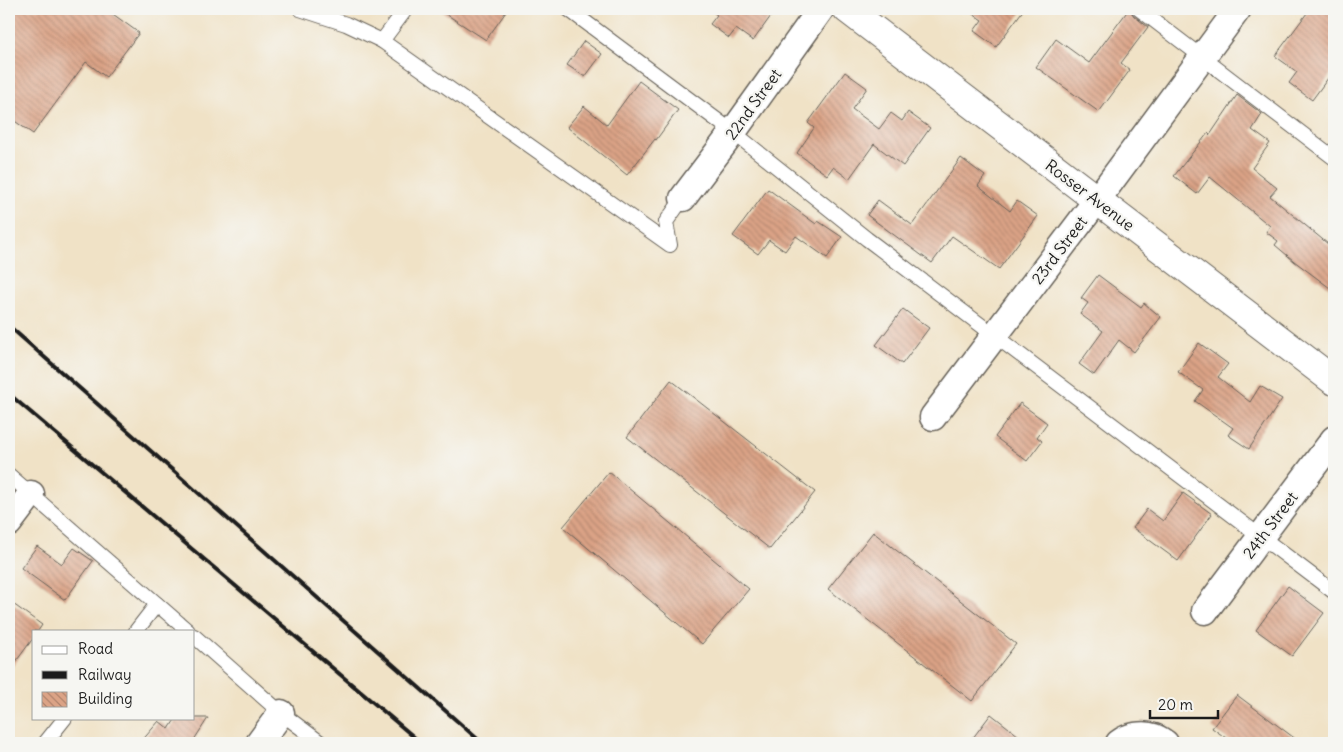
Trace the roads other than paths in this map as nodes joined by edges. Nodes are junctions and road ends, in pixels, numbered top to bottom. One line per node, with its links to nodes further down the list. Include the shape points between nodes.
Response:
1 (300, 9): 8 (lane, via 346,24)
2 (406, 9): 8 (lane)
3 (568, 9): 10 (lane)
4 (821, 9): 10 (street, 22nd Street)
5 (846, 9): 13 (street, Rosser Avenue)
6 (1139, 9): 9 (lane)
7 (1238, 9): 9 (street, 23rd Street)
8 (382, 41): 12 (lane, via 670,245 666,222)
9 (1202, 57): 11 (lane); 13 (street, 23rd Street)
10 (733, 132): 12 (street, 22nd Street); 14 (lane)
11 (1334, 158)
12 (683, 198)
13 (1097, 200): 14 (street, 23rd Street); 15 (street, Rosser Avenue)
14 (994, 336): 16 (street, 23rd Street); 21 (lane)
15 (1334, 381)
16 (933, 417)
17 (1334, 439): 21 (street, 24th Street)
18 (9, 475): 19 (lane)
19 (31, 494): 20 (street); 23 (lane)
20 (9, 523)
21 (1260, 537): 22 (lane); 24 (street, 24th Street)
22 (1334, 592)
23 (157, 604): 25 (lane); 26 (lane)
24 (1205, 611)
25 (137, 630)
26 (187, 630)
27 (195, 637): 28 (lane)
28 (282, 713): 31 (street); 32 (lane)
29 (63, 720): 30 (lane)
30 (45, 743)
31 (259, 743)
32 (321, 743)
33 (1119, 743): 34 (street, via 1137,735 1154,736)
34 (1165, 743)

